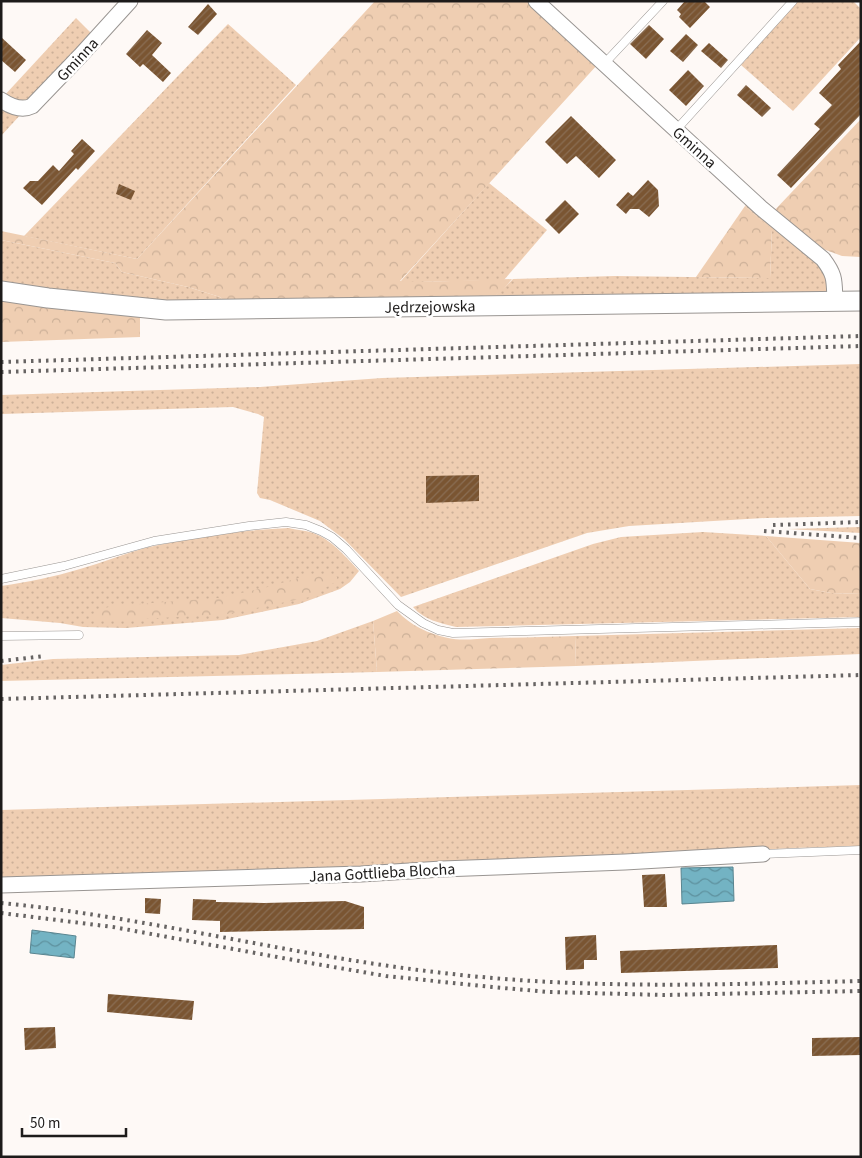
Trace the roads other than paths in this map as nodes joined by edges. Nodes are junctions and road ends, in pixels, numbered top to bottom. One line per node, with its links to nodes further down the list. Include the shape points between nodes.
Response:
1 (130, 1): 6 (street, Gminna, via 32,106 19,108)
2 (536, 1): 5 (street, Gminna)
3 (663, 1): 5 (lane)
4 (793, 1): 7 (lane)
5 (604, 64): 7 (street, Gminna)
6 (1, 100)
7 (676, 130): 10 (street, Gminna, via 761,208 823,259 834,276)
8 (1, 291): 10 (street, Jędrzejowska, via 166,310)
9 (861, 301): 10 (street, Jędrzejowska)
10 (835, 302)
11 (1, 579): 12 (lane, via 64,566 154,541 286,522 306,525 332,537 398,605 423,623 452,633)
12 (861, 622)
13 (79, 635): 14 (lane)
14 (1, 636)
15 (861, 850): 16 (lane)
16 (763, 854): 17 (street, Jana Gottlieba Blocha, via 361,874)
17 (1, 886)

